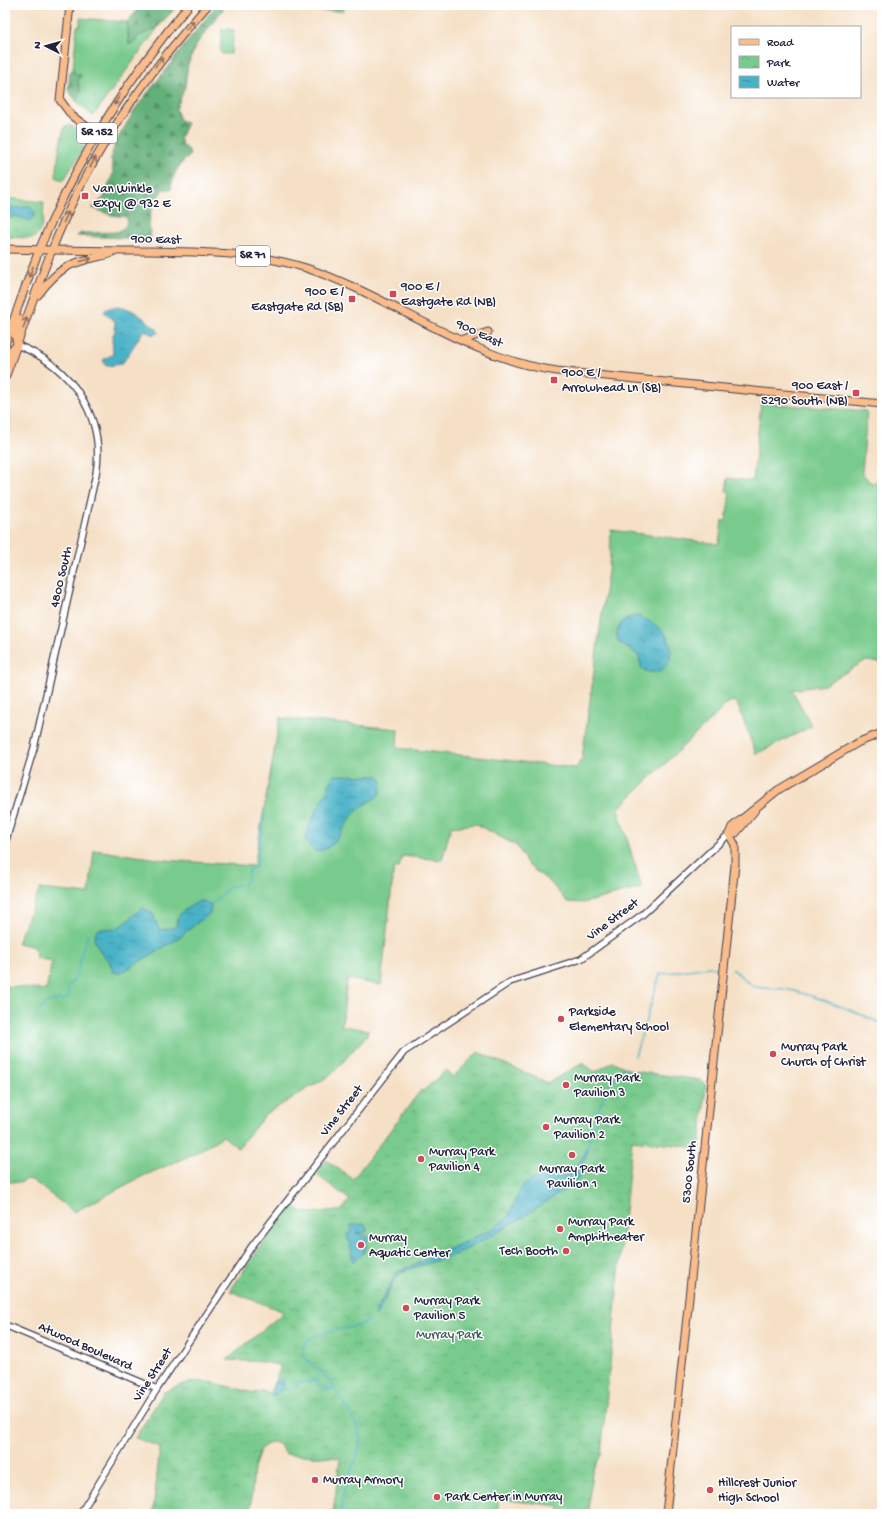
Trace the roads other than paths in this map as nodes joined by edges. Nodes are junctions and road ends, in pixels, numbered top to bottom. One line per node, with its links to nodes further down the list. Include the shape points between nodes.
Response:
1 (70, 5): 4 (main road, via 60,100 72,116)
2 (189, 5): 4 (main road, SR 152, one-way to 4, via 139,68)
3 (208, 5): 5 (main road, SR 152, one-way to 3, via 155,68)
4 (96, 135): 5 (main road); 7 (main road, SR 152, via 69,184)
5 (106, 140): 8 (main road, SR 152, one-way to 5, via 81,184)
6 (5, 249): 7 (main road, 900 East)
7 (40, 250): 8 (main road, 900 East / SR 71); 10 (main road, one-way to 10)
8 (52, 250): 9 (main road, 900 East / SR 71); 11 (main road)
9 (120, 251): 11 (main road, SR 71, one-way to 9, via 62,268); 13 (main road, 900 East / SR 71, via 243,255 289,263 336,279)
10 (22, 295): 14 (main road); 15 (main road, via 15,335)
11 (33, 301): 15 (main road, SR 71, one-way to 11)
12 (488, 332): 13 (main road)
13 (463, 340): 18 (main road, 900 East / SR 71, via 507,360 546,369)
14 (5, 344)
15 (18, 345): 16 (main road, via 11,350); 17 (main road, SR 71); 21 (street, 4800 South, via 48,361 82,394 92,417 98,455 96,474 39,728)
16 (5, 361)
17 (5, 378)
18 (882, 404)
19 (882, 733): 20 (main road, Vine Street, via 859,742 778,790 732,827)
20 (729, 834): 23 (street, Vine Street, via 643,914 581,959 510,982 404,1052 252,1246); 25 (main road, 5300 South, via 735,845 735,865)
21 (5, 843)
22 (5, 1325): 23 (street, Atwood Boulevard)
23 (157, 1389): 24 (street, Vine Street)
24 (80, 1514)
25 (666, 1514)

